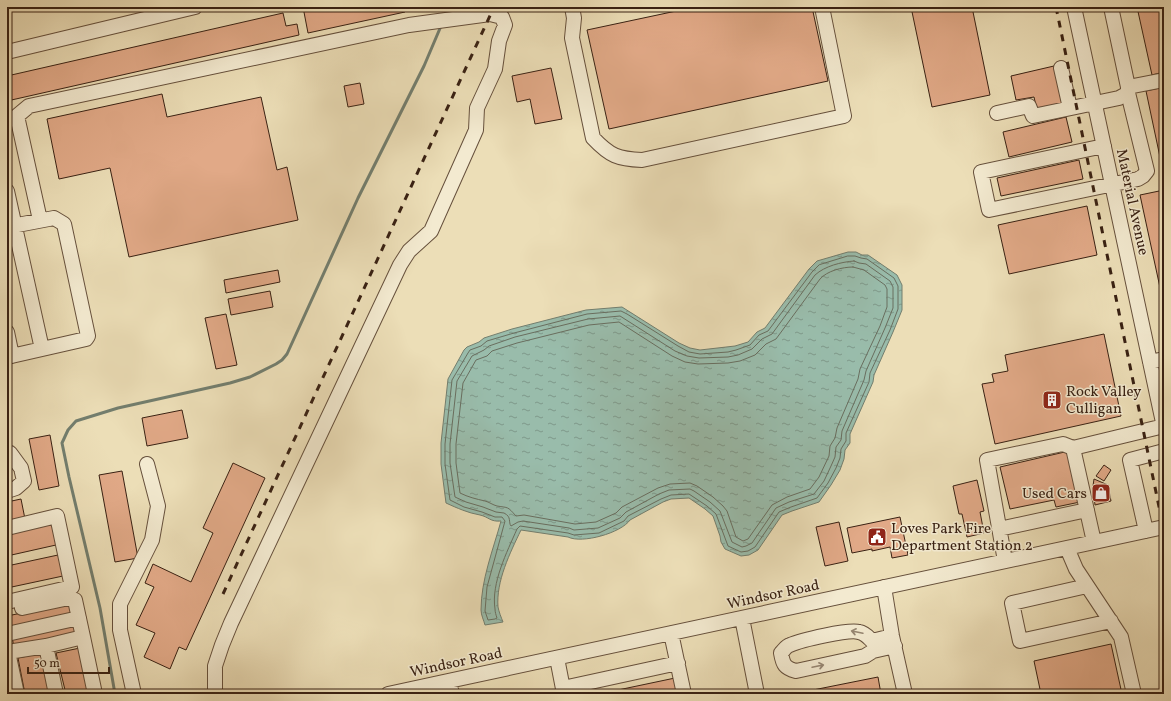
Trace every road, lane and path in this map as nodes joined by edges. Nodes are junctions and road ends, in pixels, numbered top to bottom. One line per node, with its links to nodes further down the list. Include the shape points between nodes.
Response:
1 (195, 7): 6 (street)
2 (572, 7): 3 (street, via 572,38 593,138 602,148 626,160 642,160 844,116)
3 (822, 7)
4 (1074, 7): 10 (street, Material Avenue)
5 (1111, 7): 9 (street)
6 (7, 52)
7 (1061, 68): 11 (street)
8 (1164, 80): 9 (street)
9 (1128, 90): 10 (street, via 1119,98); 15 (street, via 1147,171 1141,178)
10 (1095, 103): 11 (street); 14 (street, Material Avenue)
11 (1070, 108): 12 (street, via 1033,116 1029,106)
12 (996, 113)
13 (12, 117): 17 (street); 60 (street, via 29,106 409,25 490,14 504,20 495,69 477,108 476,130 431,232 410,251 400,265 235,616 215,666)
14 (1104, 146): 15 (street, Material Avenue); 15 (street, via 981,172 989,210)
15 (1112, 184): 23 (street, Material Avenue)
16 (7, 191): 18 (street)
17 (40, 220): 18 (street); 20 (street, via 54,218 64,224 88,336 86,339)
18 (11, 226): 20 (street)
19 (7, 332): 21 (street)
20 (42, 350): 21 (street)
21 (10, 357)
22 (1164, 359): 23 (street)
23 (1150, 362): 24 (street, Material Avenue)
24 (1160, 393): 25 (street, Material Avenue)
25 (1164, 427): 26 (street)
26 (1073, 448): 31 (street); 34 (street, via 1063,444 987,460)
27 (1164, 451): 35 (street, via 1130,460)
28 (7, 454): 30 (street, via 10,454 21,468 24,481)
29 (147, 464): 59 (street, via 158,506 152,540 120,604 120,630)
30 (7, 491)
31 (1087, 510): 34 (street); 36 (street)
32 (1164, 527): 35 (street, Windsor Road)
33 (7, 528): 41 (street, via 57,516 72,587)
34 (999, 529): 38 (street)
35 (1146, 531): 36 (street, Windsor Road)
36 (1094, 542): 37 (street, Windsor Road)
37 (1067, 548): 38 (street, Windsor Road); 39 (street)
38 (1005, 561): 40 (street, Windsor Road)
39 (1087, 586): 45 (street); 45 (street, via 1012,603 1020,641)
40 (884, 587): 44 (street, Windsor Road); 49 (street)
41 (7, 602)
42 (7, 611): 43 (street, via 69,598 75,600)
43 (79, 618): 47 (street); 48 (street)
44 (742, 618): 46 (street, Windsor Road); 63 (street)
45 (1111, 621): 65 (street, via 1121,637)
46 (672, 633): 52 (street, Windsor Road); 53 (street)
47 (7, 634)
48 (83, 637): 50 (street); 58 (street)
49 (894, 641): 49 (street, one-way to 49, via 872,641 867,635 850,631 788,645 781,653 782,662 788,669 796,671 865,656); 64 (street)
50 (46, 646): 51 (street); 57 (street)
51 (7, 651): 56 (street)
52 (557, 658): 54 (street, Windsor Road); 55 (street)
53 (678, 663): 55 (street); 62 (street)
54 (451, 687): 61 (street, Windsor Road)
55 (563, 691)
56 (17, 694)
57 (56, 694)
58 (95, 694)
59 (134, 694)
60 (216, 694)
61 (388, 694)
62 (684, 694)
63 (757, 694)
64 (905, 694)
65 (1134, 694)

